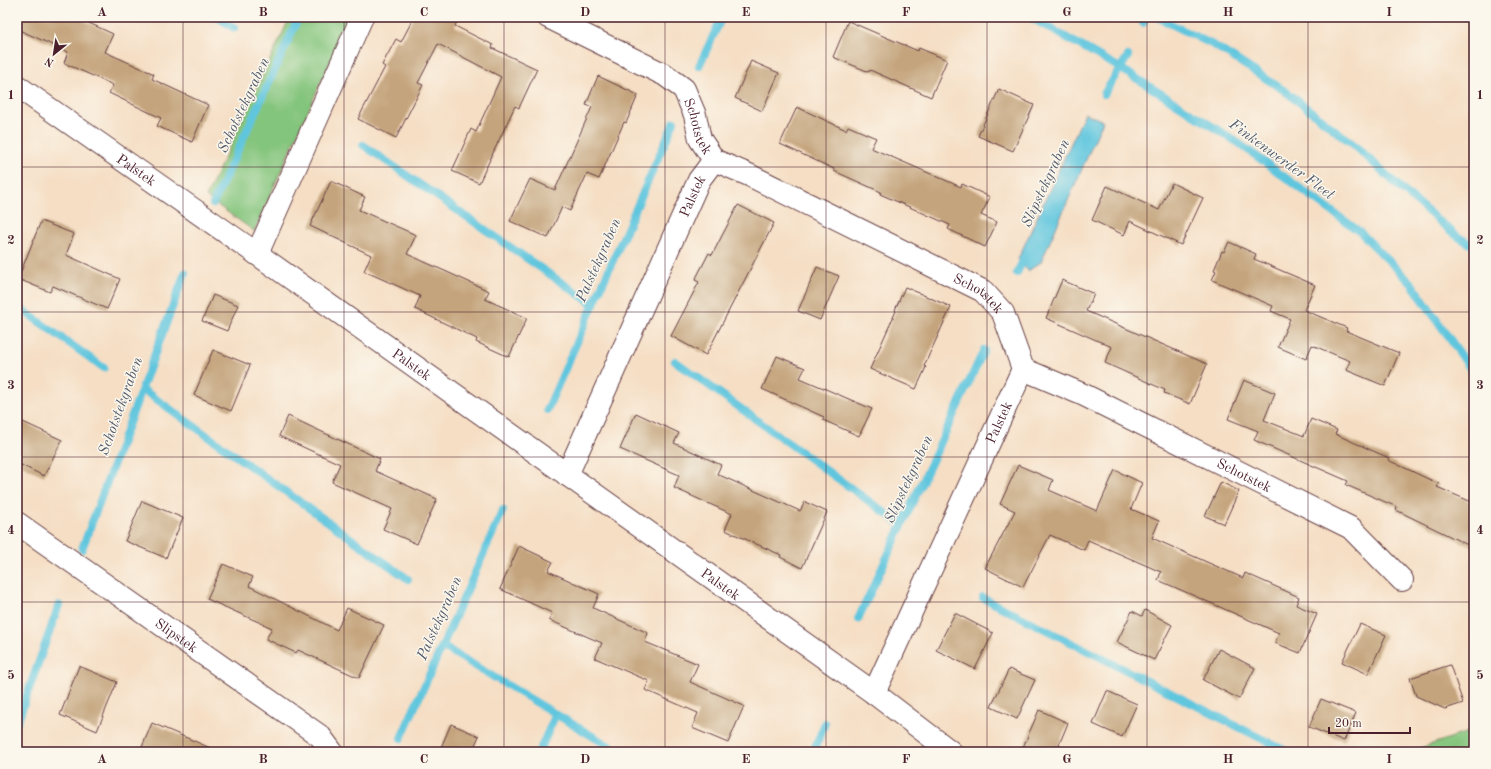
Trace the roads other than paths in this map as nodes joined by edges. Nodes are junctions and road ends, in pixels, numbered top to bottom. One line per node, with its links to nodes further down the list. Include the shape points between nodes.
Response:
1 (362, 17): 5 (street)
2 (548, 17): 4 (street, Schotstek, via 665,75 684,89 695,115 700,139)
3 (17, 86): 5 (street, Palstek)
4 (714, 160): 6 (street, Schotstek, via 750,175 982,291 1004,313); 7 (street, Palstek, via 699,180)
5 (257, 254): 7 (street, Palstek)
6 (1023, 369): 9 (street, Schotstek, via 1084,395 1351,528); 10 (street, Palstek)
7 (567, 474): 10 (street, Palstek)
8 (17, 523): 11 (street, Slipstek, via 320,736)
9 (1402, 580)
10 (874, 693): 12 (street, Palstek)
11 (332, 752)
12 (951, 752)

